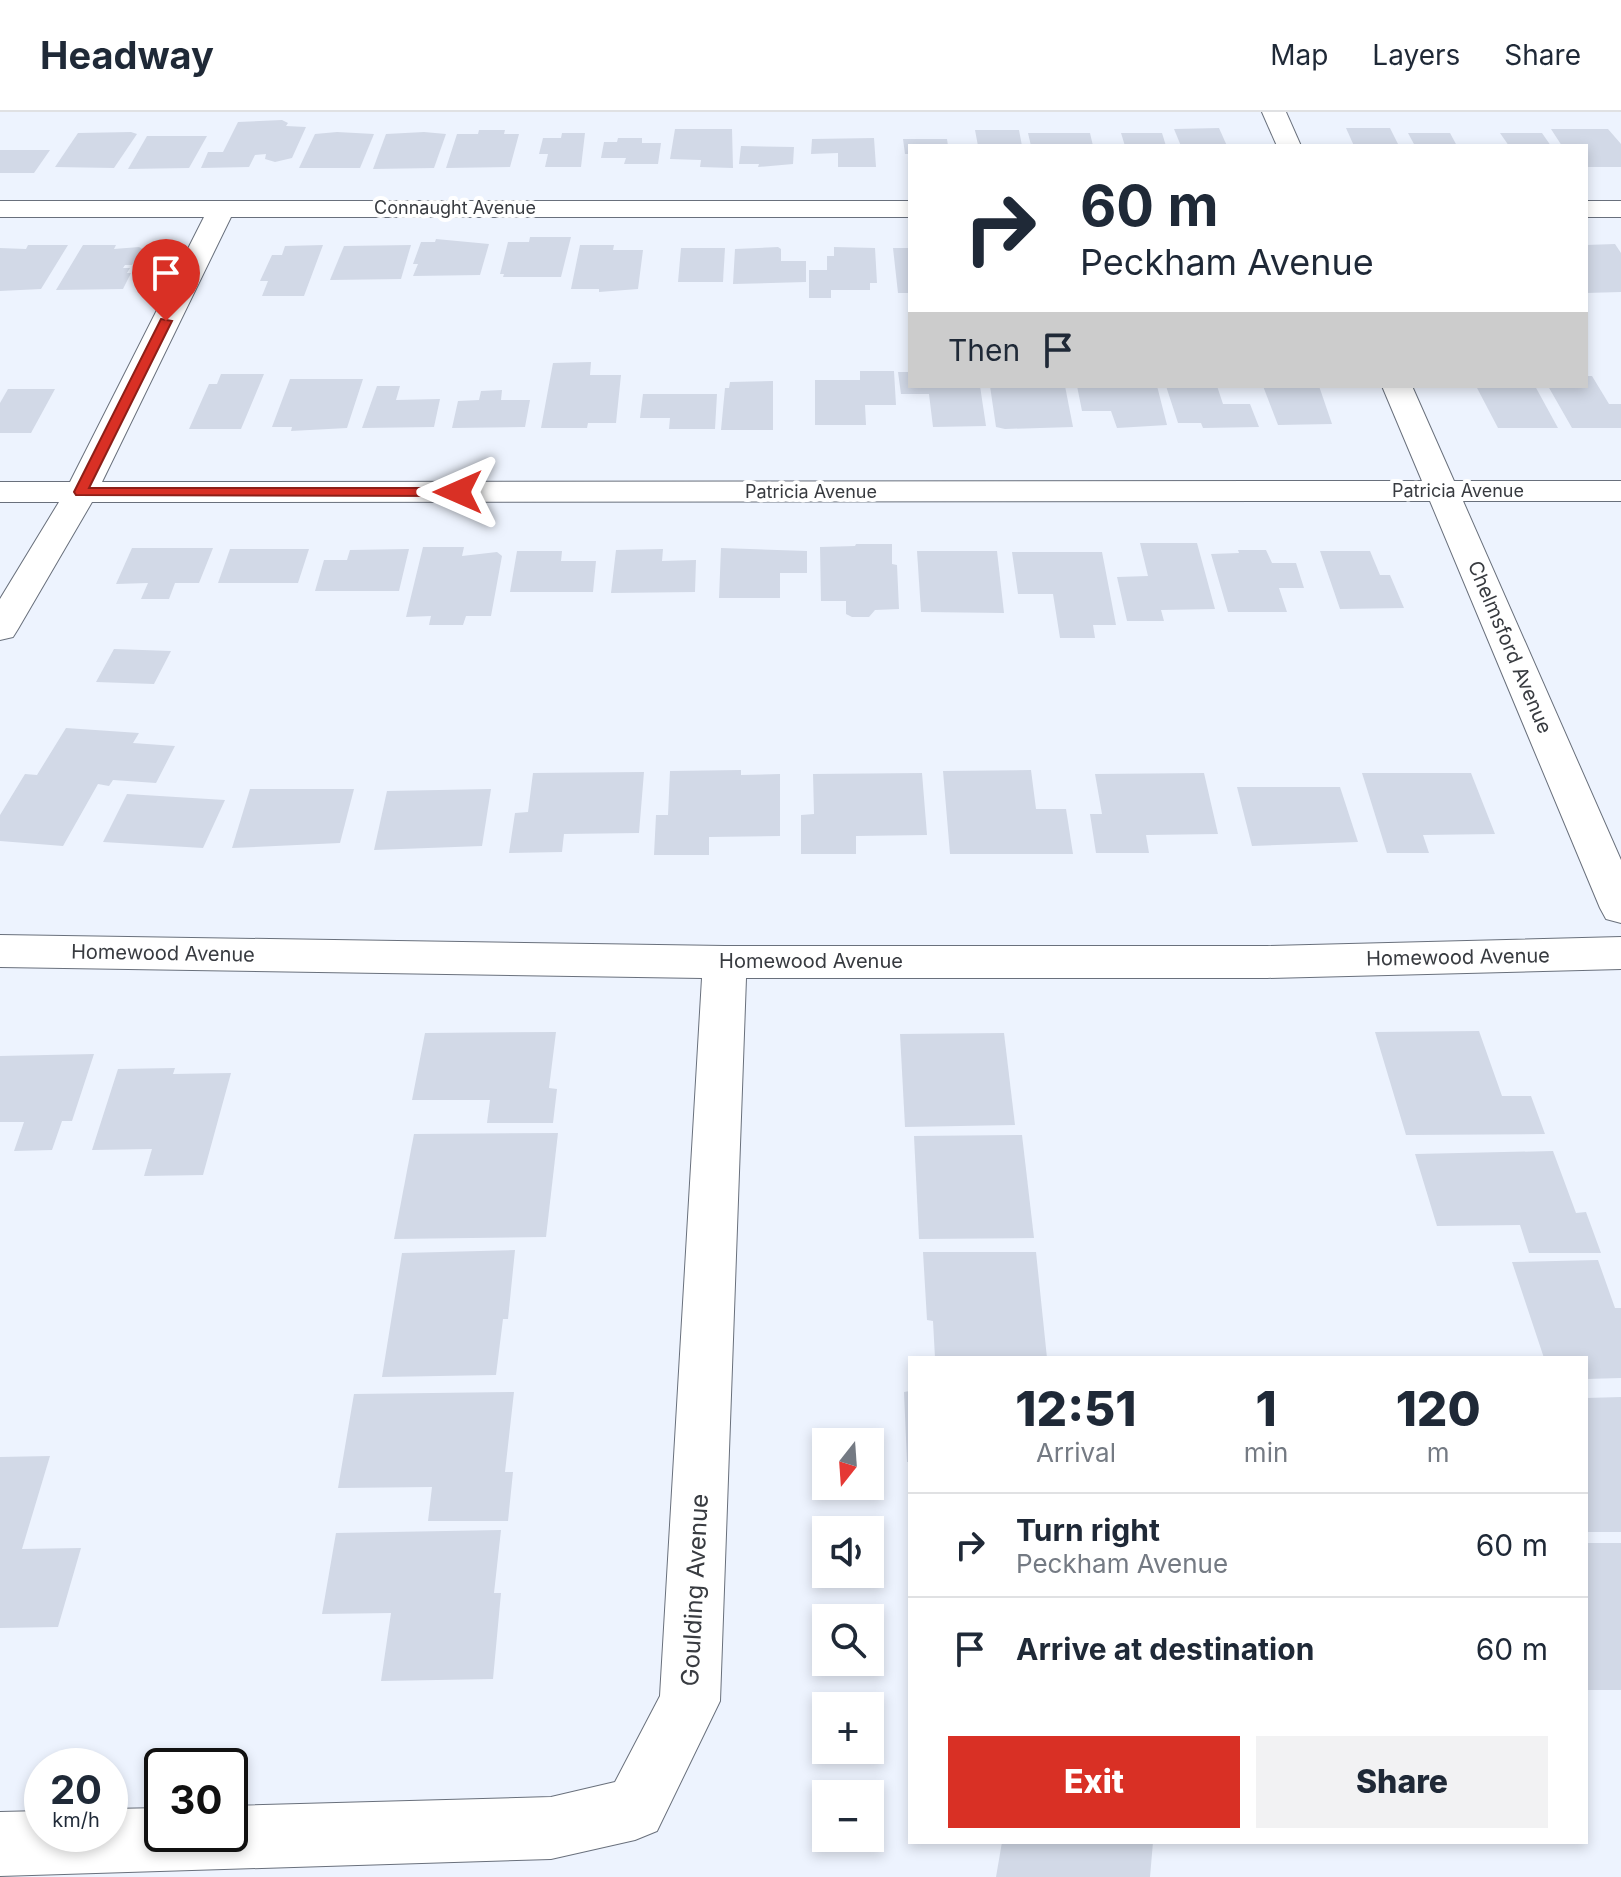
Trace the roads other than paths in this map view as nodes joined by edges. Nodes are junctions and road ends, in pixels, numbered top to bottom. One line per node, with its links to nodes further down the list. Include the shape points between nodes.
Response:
1 (1274, 112): 2 (street)
2 (1288, 144)
3 (222, 208): 4 (street, Connaught Avenue); 5 (street, Connaught Avenue); 12 (street)
4 (0, 209)
5 (908, 209)
6 (1588, 209): 7 (street)
7 (1621, 209)
8 (1398, 388): 9 (street, Chelmsford Avenue)
9 (1443, 491): 10 (street, Patricia Avenue); 12 (street, Patricia Avenue); 14 (street, Chelmsford Avenue)
10 (1621, 491)
11 (0, 492): 12 (street, Patricia Avenue)
12 (81, 492): 13 (street)
13 (0, 629)
14 (1621, 908)
15 (0, 951): 17 (street, Homewood Avenue)
16 (1621, 953): 17 (street, Homewood Avenue, via 1267,962)
17 (725, 962): 18 (street, Goulding Avenue, via 690,1701 635,1809 551,1828)
18 (0, 1844)

